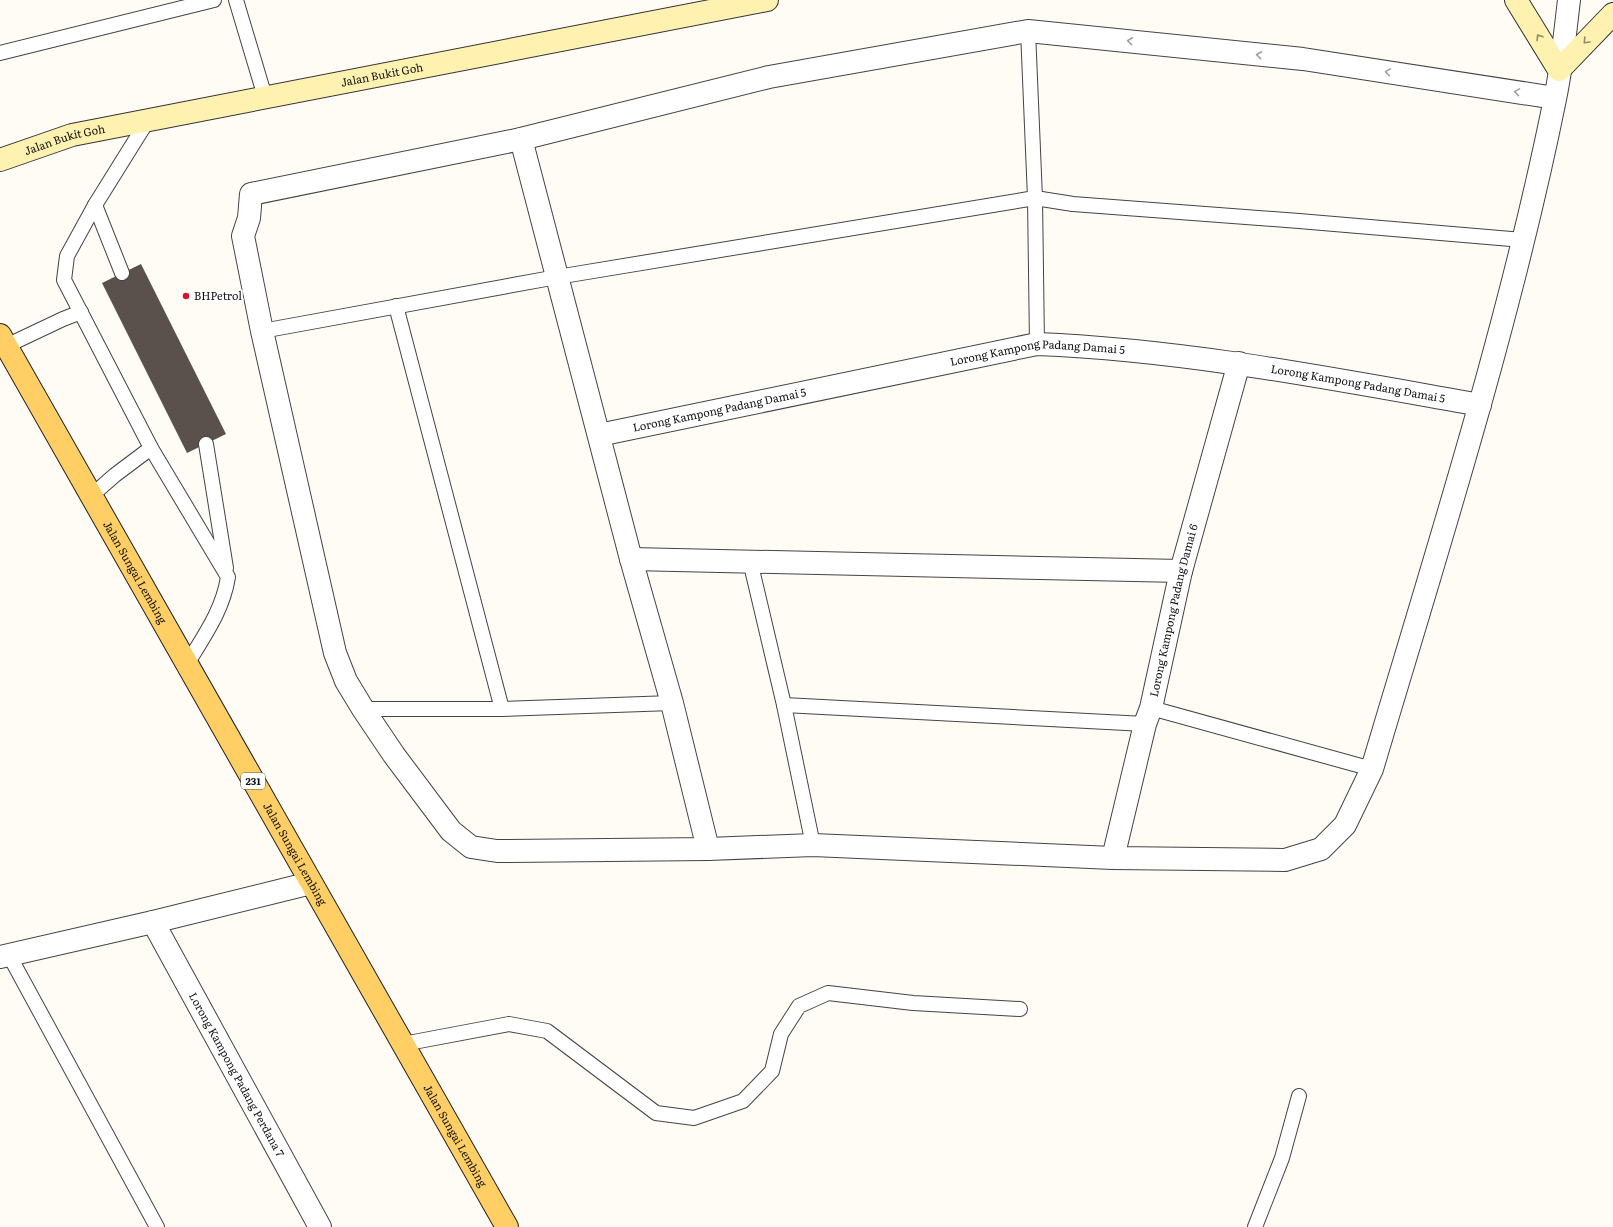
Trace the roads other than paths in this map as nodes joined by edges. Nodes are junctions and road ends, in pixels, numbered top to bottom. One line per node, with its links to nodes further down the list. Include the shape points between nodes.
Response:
1 (214, 0): 8 (lane)
2 (236, 0): 10 (lane)
3 (767, 0): 10 (main road, Jalan Bukit Goh)
4 (1516, 0): 9 (main road, one-way to 4)
5 (1569, 0): 9 (street)
6 (1613, 14): 9 (main road, one-way to 9)
7 (1028, 31): 11 (street, one-way to 7, via 1303,59); 13 (street, via 769,77); 15 (lane)
8 (0, 53)
9 (1559, 70): 11 (street)
10 (265, 97): 12 (main road, Jalan Bukit Goh)
11 (1555, 98): 17 (street)
12 (148, 120): 14 (main road, Jalan Bukit Goh, via 72,135); 16 (lane)
13 (521, 139): 19 (street); 22 (street, via 251,194 249,218 243,236)
14 (0, 160)
15 (1036, 198): 17 (lane, via 1073,204); 19 (lane); 24 (lane)
16 (94, 205): 18 (lane); 21 (lane, via 67,256 64,280)
17 (1523, 240): 26 (street)
18 (122, 273)
19 (557, 277): 20 (lane); 27 (street)
20 (396, 306): 22 (lane); 39 (lane)
21 (81, 312): 23 (lane); 29 (lane)
22 (262, 331): 38 (street, via 335,653 346,681)
23 (3, 341): 30 (main road, Jalan Sungai Lembing / 231)
24 (1037, 344): 25 (street, Lorong Kampong Padang Damai 5, via 1084,346); 27 (street, Lorong Kampong Padang Damai 5)
25 (1239, 363): 26 (street, Lorong Kampong Padang Damai 5); 33 (street, Lorong Kampong Padang Damai 6)
26 (1480, 405): 41 (street)
27 (599, 435): 31 (street)
28 (206, 444): 34 (lane)
29 (152, 448): 30 (lane); 34 (lane)
30 (91, 496): 35 (main road, Jalan Sungai Lembing / 231)
31 (631, 559): 32 (street); 36 (street)
32 (750, 561): 33 (street); 37 (lane)
33 (1181, 571): 40 (street, Lorong Kampong Padang Damai 6)
34 (228, 577): 35 (lane, via 215,618)
35 (187, 664): 45 (main road, Jalan Sungai Lembing / 231)
36 (672, 703): 39 (lane); 43 (street)
37 (784, 705): 40 (lane); 42 (lane)
38 (363, 709): 39 (lane); 43 (street, via 451,831 471,847 496,851)
39 (502, 709)
40 (1148, 716): 41 (lane); 44 (street, Lorong Kampong Padang Damai 6)
41 (1372, 769): 44 (street, via 1345,825 1321,849 1285,860)
42 (813, 845): 43 (street); 44 (street)
43 (708, 849)
44 (1113, 858)
45 (311, 883): 46 (street); 49 (main road, Jalan Sungai Lembing / 231)
46 (153, 922): 47 (street); 52 (street, Lorong Kampong Padang Perdana 7)
47 (4, 956): 51 (lane)
48 (1020, 1009): 49 (lane, via 913,1003 828,993 799,1006 781,1034 772,1072 743,1101 694,1118 656,1113 547,1032 508,1024)
49 (403, 1044): 53 (main road, Jalan Sungai Lembing / 231)
50 (1299, 1096): 54 (lane, via 1282,1158)
51 (157, 1227)
52 (320, 1227)
53 (507, 1227)
54 (1255, 1227)

